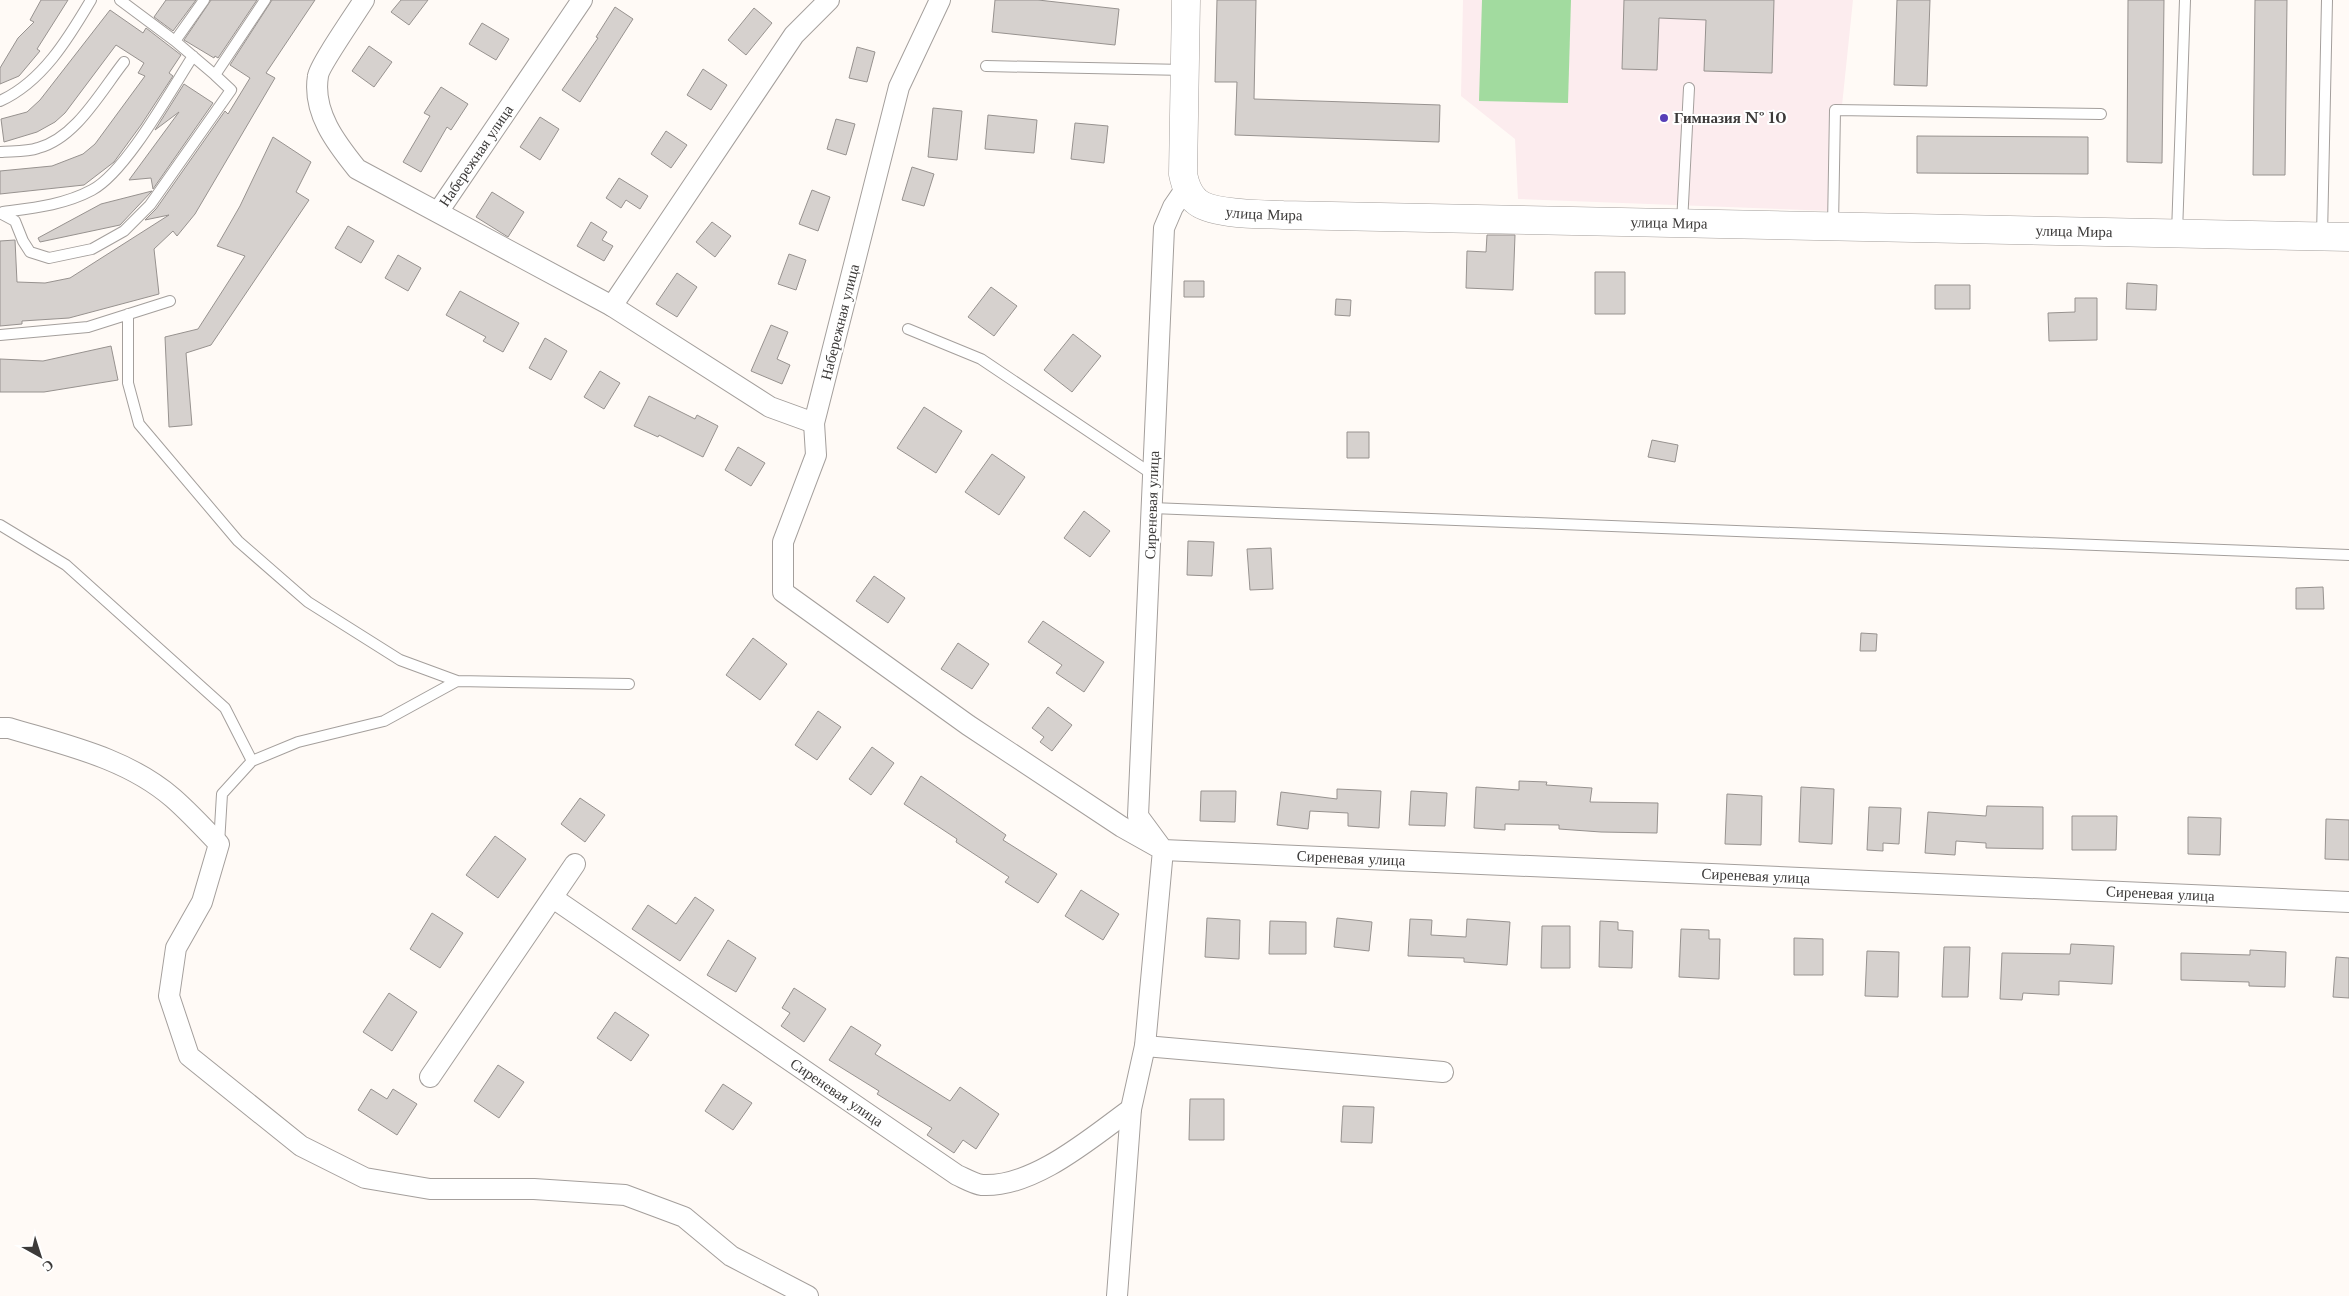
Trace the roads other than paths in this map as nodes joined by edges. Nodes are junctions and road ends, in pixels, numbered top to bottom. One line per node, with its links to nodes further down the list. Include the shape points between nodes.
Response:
1 (91, 0): 19 (lane, via 64,45 18,93)
2 (120, 0): 12 (lane)
3 (204, 0): 12 (lane)
4 (266, 0): 17 (lane)
5 (364, 0): 24 (street, Набережная улица, via 318,74 319,109 338,146 357,169)
6 (582, 0): 24 (street, Набережная улица)
7 (829, 0): 30 (street, via 794,35)
8 (940, 0): 34 (street, Набережная улица, via 899,87)
9 (1186, 0): 16 (street)
10 (2185, 0): 27 (lane)
11 (2326, 0): 28 (lane)
12 (176, 41): 13 (lane)
13 (193, 56): 17 (lane); 23 (lane, via 114,174 94,189 74,198)
14 (124, 62): 21 (lane, via 74,127 57,140 38,149)
15 (986, 66): 16 (lane)
16 (1185, 70): 22 (street, via 1182,140)
17 (215, 75): 23 (lane, via 231,90 150,205 124,231 92,248 49,258 30,252 15,221)
18 (1689, 88): 25 (lane)
19 (0, 101)
20 (2101, 114): 26 (lane, via 1834,110)
21 (0, 152)
22 (1186, 188): 25 (street, улица Мира, via 1196,202 1221,211); 35 (street, Сиреневая улица, via 1172,207 1164,228)
23 (2, 212)
24 (438, 212): 30 (street, Набережная улица)
25 (1682, 224): 26 (street, улица Мира)
26 (1833, 227): 27 (street, улица Мира)
27 (2177, 234): 28 (street, улица Мира)
28 (2336, 237)
29 (170, 301): 31 (lane)
30 (612, 306): 34 (street, Набережная улица, via 770,407)
31 (128, 314): 33 (lane, via 88,326); 39 (lane, via 128,383 139,424 238,541 308,602 400,660)
32 (908, 329): 35 (lane, via 981,359)
33 (0, 335)
34 (814, 423): 44 (street, Сиреневая улица, via 816,455 783,542 783,592 968,725 1122,827)
35 (1152, 474): 36 (street, Сиреневая улица)
36 (1152, 508): 38 (lane); 44 (street, Сиреневая улица, via 1138,816)
37 (0, 525): 42 (lane, via 66,565 225,708)
38 (2349, 555)
39 (457, 681): 40 (lane); 42 (lane, via 384,722 298,742)
40 (629, 684)
41 (0, 728): 43 (street, via 93,753 133,771 172,797)
42 (252, 761): 43 (lane, via 222,794)
43 (219, 844): 52 (street, via 202,902 176,948 169,996 189,1056 301,1146 365,1178 430,1189 534,1189 625,1195 684,1217 731,1256)
44 (1163, 850): 47 (street, Сиреневая улица); 48 (street)
45 (575, 864): 46 (street)
46 (553, 898): 50 (street); 51 (street, Сиреневая улица, via 957,1175 981,1185 1004,1183 1029,1175 1062,1158)
47 (2349, 902)
48 (1145, 1046): 49 (street); 51 (street)
49 (1443, 1072)
50 (430, 1077)
51 (1131, 1109): 53 (street)
52 (808, 1296)
53 (1117, 1296)

